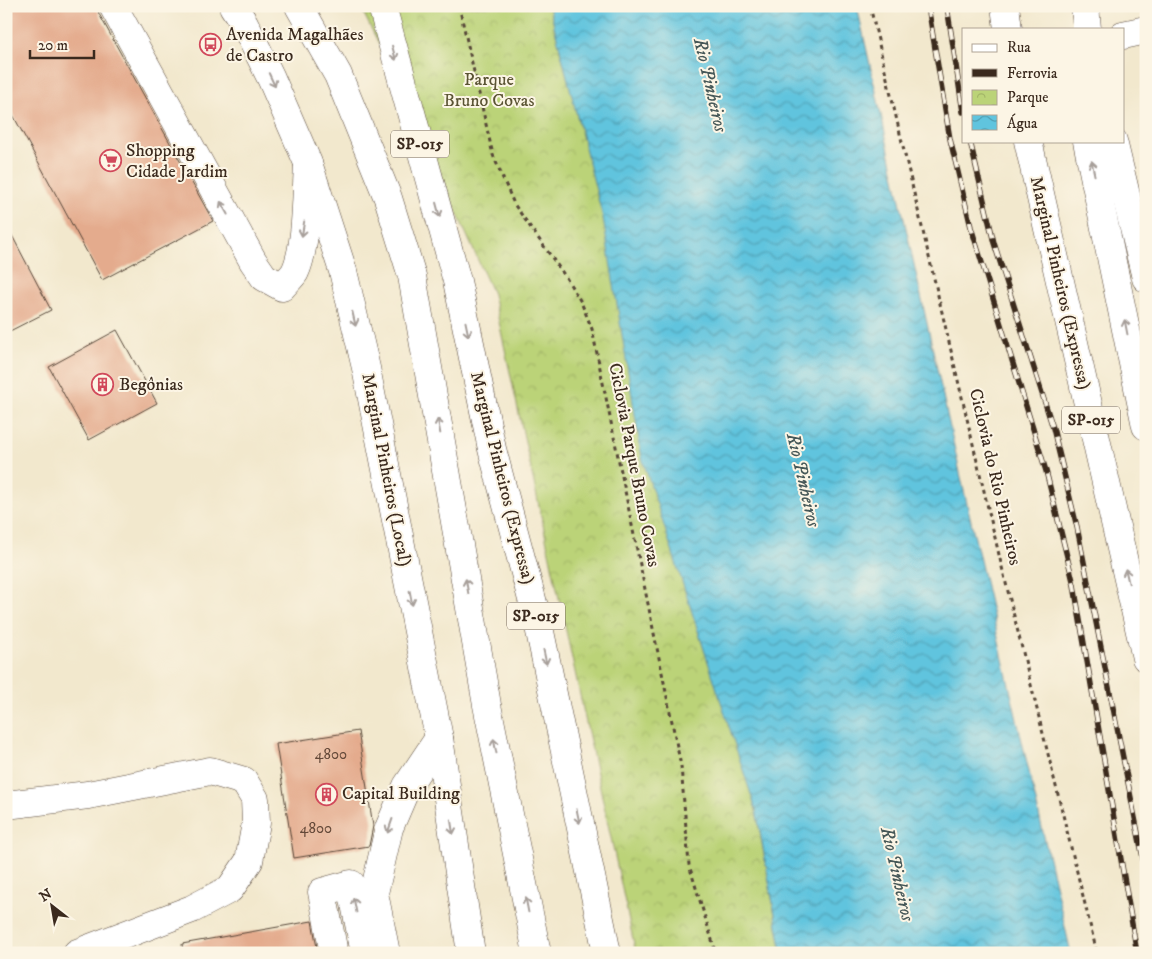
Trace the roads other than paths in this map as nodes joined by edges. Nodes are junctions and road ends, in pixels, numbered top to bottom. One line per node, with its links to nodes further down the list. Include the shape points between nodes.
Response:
1 (113, 6): 16 (main road, one-way to 1, via 299,257 294,273 282,286 264,277 253,261)
2 (232, 6): 16 (main road, Marginal Pinheiros (Local), one-way to 16, via 271,78)
3 (299, 6): 28 (main road, one-way to 3, via 487,705 412,276 388,198 338,75)
4 (382, 6): 29 (main road, Marginal Pinheiros (Expressa) / SP-015, one-way to 29, via 457,281 492,449 538,622)
5 (1005, 6): 8 (main road)
6 (1070, 6): 9 (main road)
7 (1085, 6): 10 (main road)
8 (1008, 28)
9 (1069, 28)
10 (1087, 28)
11 (1146, 30): 12 (main road)
12 (1124, 36)
13 (1028, 142): 20 (main road, Marginal Pinheiros (Expressa) / SP-015, one-way to 13)
14 (1087, 142): 19 (main road, one-way to 14)
15 (1113, 142): 17 (main road)
16 (308, 163): 21 (main road, Marginal Pinheiros (Local), one-way to 21, via 343,271 366,368)
17 (1141, 238): 18 (main road)
18 (1146, 278)
19 (1146, 426)
20 (1146, 658)
21 (439, 738): 26 (main road, one-way to 26, via 407,786 389,828 374,893); 27 (main road, Marginal Pinheiros (Local), one-way to 27)
22 (6, 805): 23 (main road, via 88,794 210,771 244,781 255,799 256,823 249,861 230,889 192,909)
23 (77, 953)
24 (334, 953): 25 (main road, one-way to 24, via 351,884 322,892)
25 (365, 953)
26 (386, 953)
27 (471, 953)
28 (537, 953)
29 (606, 953)

